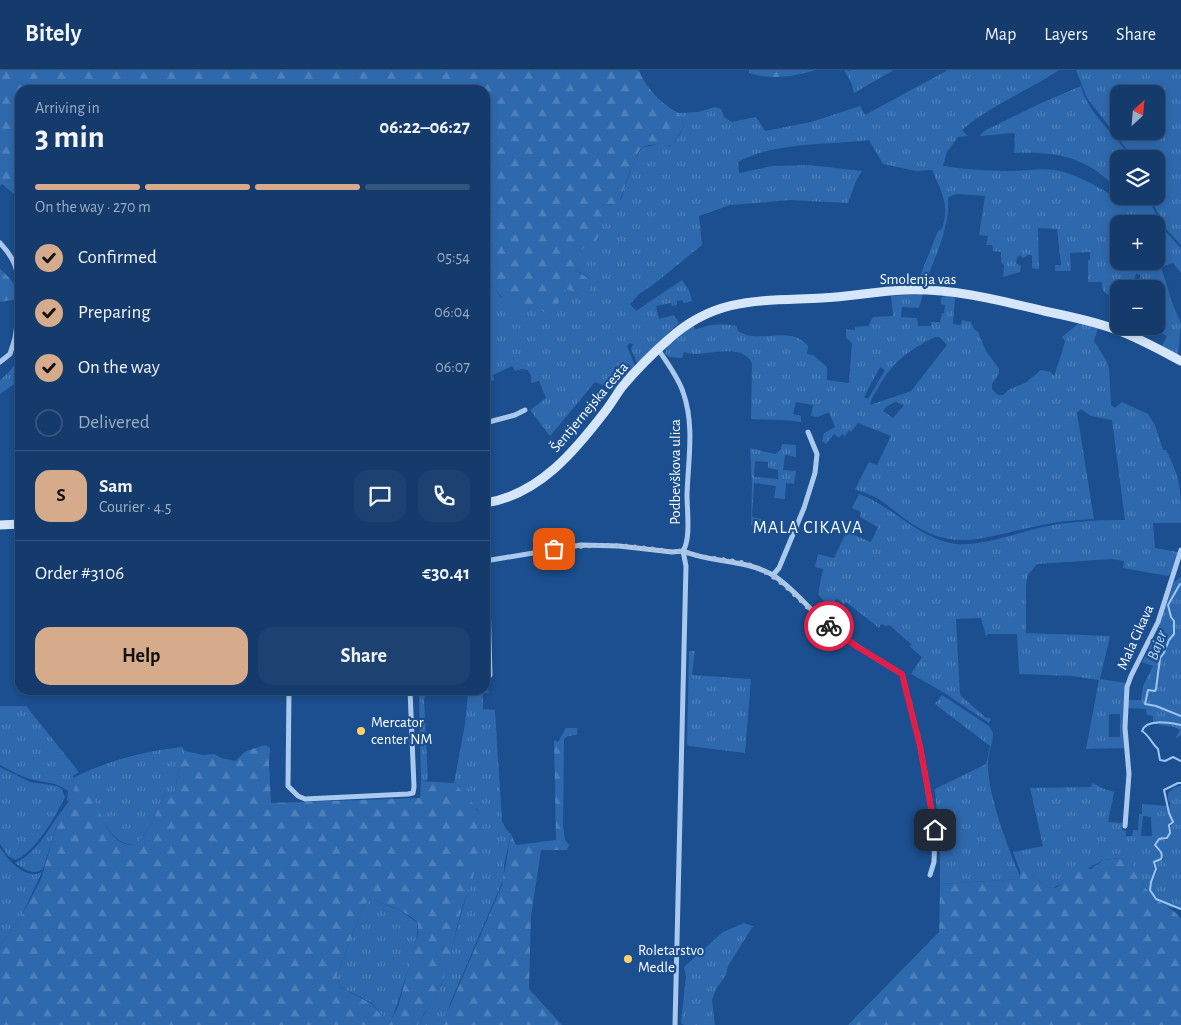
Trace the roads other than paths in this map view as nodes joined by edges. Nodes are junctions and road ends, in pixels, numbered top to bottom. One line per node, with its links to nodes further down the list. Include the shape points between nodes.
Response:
1 (0, 243): 2 (street, via 11,255)
2 (15, 267)
3 (15, 338): 6 (street, via 10,354)
4 (658, 349): 5 (main road, Smolenja vas, via 686,324 704,314 745,302 832,298 904,290 978,295 1110,327); 10 (main road, Šentjernejska cesta, via 622,387 564,460 522,492); 14 (street, Podbevškova ulica, via 683,391 686,403 690,444 687,540)
5 (1181, 361)
6 (0, 362)
7 (526, 410): 8 (street)
8 (490, 422)
9 (808, 432): 16 (street, via 817,454 815,474 804,508 779,568)
10 (490, 502)
11 (15, 524): 12 (main road)
12 (0, 525)
13 (1181, 550): 19 (street, Mala Cikava, via 1158,622 1127,687 1125,728 1129,774)
14 (683, 551): 15 (street, via 601,544); 16 (street, via 749,565); 21 (street, Podbevškova ulica, via 686,566)
15 (490, 559)
16 (773, 575): 20 (street, via 842,636 902,674 920,746 935,830 934,862)
17 (289, 695): 18 (street, via 288,786 305,799 413,793)
18 (410, 695)
19 (1125, 826)
20 (930, 875)
21 (675, 1025)

